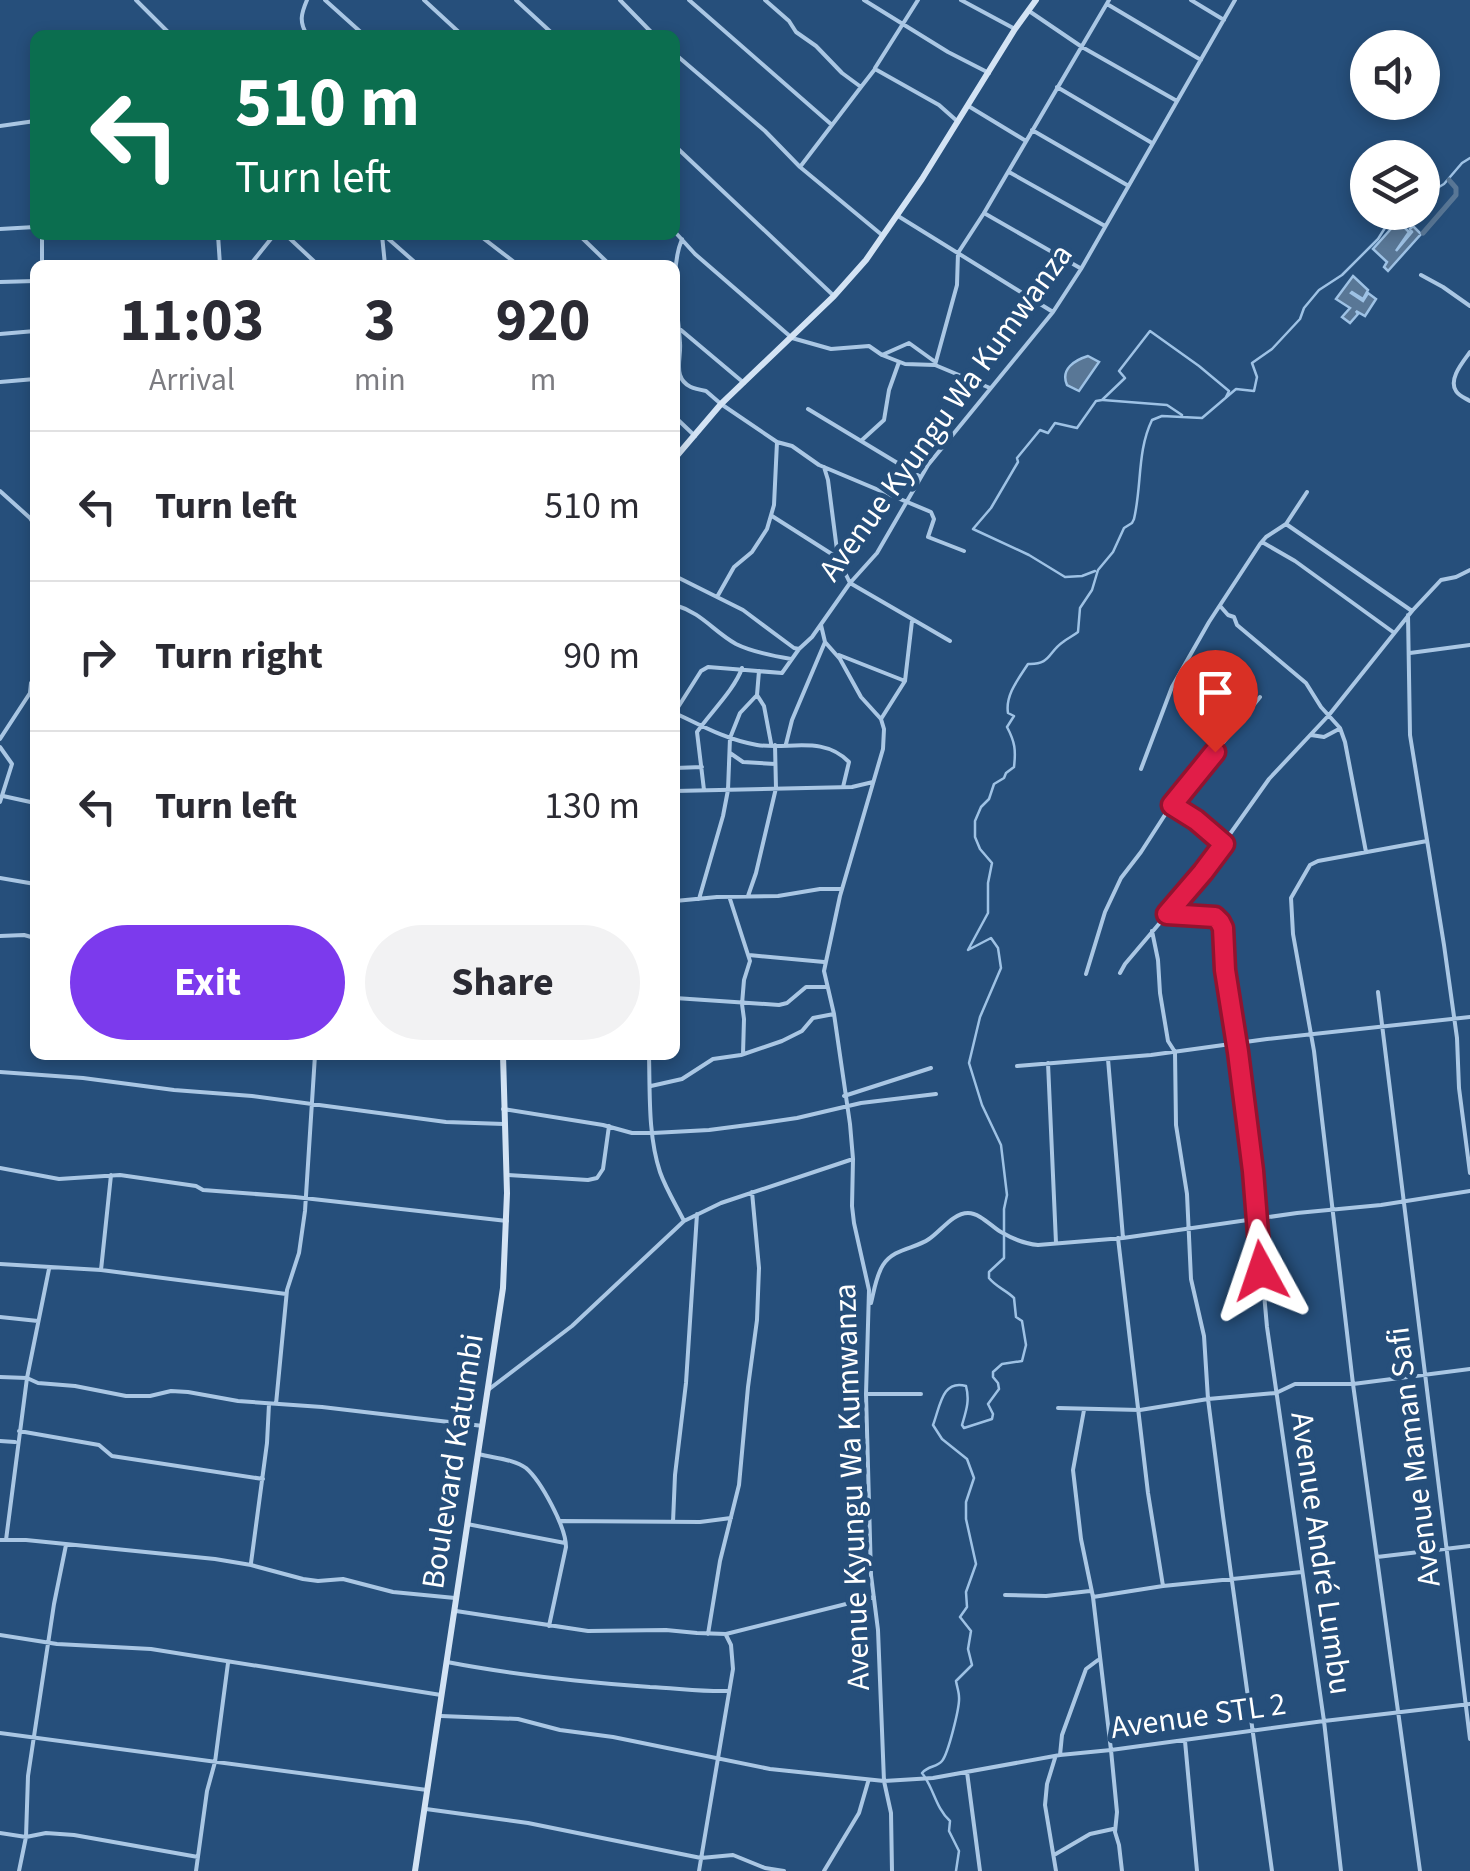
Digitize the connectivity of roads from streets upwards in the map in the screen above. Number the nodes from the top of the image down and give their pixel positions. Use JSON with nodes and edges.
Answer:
{"nodes":[{"id":1,"x":136,"y":0,"type":"edge"},
{"id":2,"x":307,"y":0,"type":"edge"},
{"id":3,"x":325,"y":0,"type":"edge"},
{"id":4,"x":424,"y":0,"type":"edge"},
{"id":5,"x":516,"y":0,"type":"edge"},
{"id":6,"x":620,"y":0,"type":"edge"},
{"id":7,"x":690,"y":0,"type":"edge"},
{"id":8,"x":765,"y":0,"type":"edge"},
{"id":9,"x":864,"y":0,"type":"edge"},
{"id":10,"x":918,"y":0,"type":"edge"},
{"id":11,"x":961,"y":0,"type":"edge"},
{"id":12,"x":1036,"y":0,"type":"edge"},
{"id":13,"x":1190,"y":0,"type":"edge"},
{"id":14,"x":1236,"y":0,"type":"edge"},
{"id":15,"x":1108,"y":2,"type":"edge"},
{"id":16,"x":1029,"y":11,"type":"junction"},
{"id":17,"x":1224,"y":20,"type":"junction"},
{"id":18,"x":904,"y":24,"type":"junction"},
{"id":19,"x":1015,"y":29,"type":"junction"},
{"id":20,"x":166,"y":30,"type":"edge"},
{"id":21,"x":304,"y":30,"type":"edge"},
{"id":22,"x":358,"y":30,"type":"edge"},
{"id":23,"x":457,"y":30,"type":"edge"},
{"id":24,"x":549,"y":30,"type":"edge"},
{"id":25,"x":649,"y":30,"type":"edge"},
{"id":26,"x":1082,"y":47,"type":"junction"},
{"id":27,"x":680,"y":58,"type":"edge"},
{"id":28,"x":1200,"y":60,"type":"junction"},
{"id":29,"x":875,"y":69,"type":"junction"},
{"id":30,"x":989,"y":72,"type":"junction"},
{"id":31,"x":861,"y":86,"type":"junction"},
{"id":32,"x":1057,"y":87,"type":"junction"},
{"id":33,"x":1176,"y":101,"type":"junction"},
{"id":34,"x":967,"y":105,"type":"junction"},
{"id":35,"x":958,"y":121,"type":"junction"},
{"id":36,"x":30,"y":122,"type":"edge"},
{"id":37,"x":832,"y":125,"type":"junction"},
{"id":38,"x":0,"y":126,"type":"edge"},
{"id":39,"x":1032,"y":130,"type":"junction"},
{"id":40,"x":1026,"y":141,"type":"junction"},
{"id":41,"x":1152,"y":143,"type":"junction"},
{"id":42,"x":680,"y":151,"type":"edge"},
{"id":43,"x":800,"y":167,"type":"junction"},
{"id":44,"x":1007,"y":172,"type":"junction"},
{"id":45,"x":1127,"y":185,"type":"junction"},
{"id":46,"x":984,"y":213,"type":"junction"},
{"id":47,"x":898,"y":216,"type":"junction"},
{"id":48,"x":1105,"y":226,"type":"junction"},
{"id":49,"x":30,"y":227,"type":"edge"},
{"id":50,"x":0,"y":228,"type":"edge"},
{"id":51,"x":884,"y":237,"type":"junction"},
{"id":52,"x":682,"y":239,"type":"joint"},
{"id":53,"x":270,"y":240,"type":"edge"},
{"id":54,"x":291,"y":240,"type":"edge"},
{"id":55,"x":389,"y":240,"type":"edge"},
{"id":56,"x":486,"y":240,"type":"edge"},
{"id":57,"x":584,"y":240,"type":"edge"},
{"id":58,"x":958,"y":253,"type":"junction"},
{"id":59,"x":254,"y":260,"type":"edge"},
{"id":60,"x":313,"y":260,"type":"edge"},
{"id":61,"x":412,"y":260,"type":"edge"},
{"id":62,"x":512,"y":260,"type":"edge"},
{"id":63,"x":605,"y":260,"type":"edge"},
{"id":64,"x":676,"y":260,"type":"edge"},
{"id":65,"x":1081,"y":269,"type":"junction"},
{"id":66,"x":1421,"y":276,"type":"dead end"},
{"id":67,"x":30,"y":280,"type":"edge"},
{"id":68,"x":0,"y":282,"type":"edge"},
{"id":69,"x":834,"y":296,"type":"junction"},
{"id":70,"x":1470,"y":306,"type":"edge"},
{"id":71,"x":1053,"y":312,"type":"junction"},
{"id":72,"x":680,"y":330,"type":"edge"},
{"id":73,"x":30,"y":331,"type":"edge"},
{"id":74,"x":0,"y":334,"type":"edge"},
{"id":75,"x":792,"y":338,"type":"junction"},
{"id":76,"x":1470,"y":352,"type":"edge"},
{"id":77,"x":882,"y":355,"type":"junction"},
{"id":78,"x":680,"y":358,"type":"edge"},
{"id":79,"x":899,"y":362,"type":"junction"},
{"id":80,"x":936,"y":364,"type":"junction"},
{"id":81,"x":30,"y":379,"type":"edge"},
{"id":82,"x":0,"y":382,"type":"edge"},
{"id":83,"x":744,"y":383,"type":"junction"},
{"id":84,"x":990,"y":388,"type":"junction"},
{"id":85,"x":1470,"y":401,"type":"edge"},
{"id":86,"x":722,"y":404,"type":"junction"},
{"id":87,"x":808,"y":409,"type":"dead end"},
{"id":88,"x":680,"y":421,"type":"edge"},
{"id":89,"x":695,"y":436,"type":"junction"},
{"id":90,"x":862,"y":440,"type":"junction"},
{"id":91,"x":777,"y":442,"type":"junction"},
{"id":92,"x":680,"y":452,"type":"edge"},
{"id":93,"x":824,"y":467,"type":"junction"},
{"id":94,"x":832,"y":470,"type":"junction"},
{"id":95,"x":920,"y":476,"type":"junction"},
{"id":96,"x":828,"y":480,"type":"junction"},
{"id":97,"x":0,"y":491,"type":"edge"},
{"id":98,"x":1307,"y":492,"type":"dead end"},
{"id":99,"x":905,"y":502,"type":"junction"},
{"id":100,"x":772,"y":516,"type":"junction"},
{"id":101,"x":30,"y":518,"type":"edge"},
{"id":102,"x":1286,"y":524,"type":"junction"},
{"id":103,"x":1262,"y":542,"type":"junction"},
{"id":104,"x":964,"y":551,"type":"dead end"},
{"id":105,"x":838,"y":558,"type":"junction"},
{"id":106,"x":1470,"y":570,"type":"edge"},
{"id":107,"x":680,"y":578,"type":"edge"},
{"id":108,"x":850,"y":583,"type":"junction"},
{"id":109,"x":717,"y":597,"type":"junction"},
{"id":110,"x":680,"y":606,"type":"edge"},
{"id":111,"x":1221,"y":607,"type":"junction"},
{"id":112,"x":1410,"y":613,"type":"junction"},
{"id":113,"x":913,"y":620,"type":"junction"},
{"id":114,"x":821,"y":625,"type":"junction"},
{"id":115,"x":1394,"y":632,"type":"junction"},
{"id":116,"x":950,"y":640,"type":"dead end"},
{"id":117,"x":825,"y":642,"type":"junction"},
{"id":118,"x":1470,"y":645,"type":"edge"},
{"id":119,"x":799,"y":649,"type":"junction"},
{"id":120,"x":1410,"y":652,"type":"junction"},
{"id":121,"x":836,"y":654,"type":"junction"},
{"id":122,"x":791,"y":659,"type":"junction"},
{"id":123,"x":742,"y":668,"type":"junction"},
{"id":124,"x":759,"y":671,"type":"junction"},
{"id":125,"x":905,"y":680,"type":"junction"},
{"id":126,"x":30,"y":692,"type":"edge"},
{"id":127,"x":758,"y":695,"type":"junction"},
{"id":128,"x":1260,"y":697,"type":"dead end"},
{"id":129,"x":680,"y":705,"type":"edge"},
{"id":130,"x":1329,"y":715,"type":"junction"},
{"id":131,"x":680,"y":716,"type":"edge"},
{"id":132,"x":882,"y":719,"type":"junction"},
{"id":133,"x":701,"y":726,"type":"junction"},
{"id":134,"x":1340,"y":728,"type":"junction"},
{"id":135,"x":1311,"y":736,"type":"junction"},
{"id":136,"x":730,"y":738,"type":"junction"},
{"id":137,"x":0,"y":739,"type":"edge"},
{"id":138,"x":786,"y":744,"type":"junction"},
{"id":139,"x":774,"y":745,"type":"junction"},
{"id":140,"x":0,"y":747,"type":"edge"},
{"id":141,"x":730,"y":753,"type":"junction"},
{"id":142,"x":776,"y":764,"type":"junction"},
{"id":143,"x":702,"y":766,"type":"junction"},
{"id":144,"x":680,"y":768,"type":"edge"},
{"id":145,"x":1141,"y":769,"type":"dead end"},
{"id":146,"x":873,"y":782,"type":"junction"},
{"id":147,"x":843,"y":787,"type":"junction"},
{"id":148,"x":776,"y":788,"type":"junction"},
{"id":149,"x":704,"y":790,"type":"junction"},
{"id":150,"x":728,"y":790,"type":"junction"},
{"id":151,"x":680,"y":791,"type":"edge"},
{"id":152,"x":2,"y":799,"type":"edge"},
{"id":153,"x":30,"y":802,"type":"edge"},
{"id":154,"x":1172,"y":805,"type":"junction"},
{"id":155,"x":1427,"y":842,"type":"junction"},
{"id":156,"x":1224,"y":844,"type":"junction"},
{"id":157,"x":1366,"y":852,"type":"junction"},
{"id":158,"x":0,"y":878,"type":"edge"},
{"id":159,"x":30,"y":883,"type":"edge"},
{"id":160,"x":842,"y":889,"type":"junction"},
{"id":161,"x":748,"y":896,"type":"junction"},
{"id":162,"x":730,"y":897,"type":"junction"},
{"id":163,"x":699,"y":899,"type":"junction"},
{"id":164,"x":680,"y":901,"type":"edge"},
{"id":165,"x":1167,"y":914,"type":"junction"},
{"id":166,"x":1152,"y":932,"type":"junction"},
{"id":167,"x":0,"y":936,"type":"edge"},
{"id":168,"x":30,"y":937,"type":"edge"},
{"id":169,"x":749,"y":955,"type":"junction"},
{"id":170,"x":825,"y":962,"type":"junction"},
{"id":171,"x":1120,"y":973,"type":"dead end"},
{"id":172,"x":1086,"y":974,"type":"dead end"},
{"id":173,"x":827,"y":986,"type":"junction"},
{"id":174,"x":1378,"y":992,"type":"dead end"},
{"id":175,"x":680,"y":998,"type":"edge"},
{"id":176,"x":742,"y":1004,"type":"junction"},
{"id":177,"x":834,"y":1014,"type":"junction"},
{"id":178,"x":1470,"y":1017,"type":"edge"},
{"id":179,"x":1452,"y":1018,"type":"junction"},
{"id":180,"x":1382,"y":1027,"type":"junction"},
{"id":181,"x":1310,"y":1034,"type":"junction"},
{"id":182,"x":1237,"y":1044,"type":"junction"},
{"id":183,"x":1175,"y":1052,"type":"junction"},
{"id":184,"x":743,"y":1054,"type":"junction"},
{"id":185,"x":1108,"y":1059,"type":"junction"},
{"id":186,"x":315,"y":1060,"type":"edge"},
{"id":187,"x":504,"y":1060,"type":"edge"},
{"id":188,"x":649,"y":1060,"type":"edge"},
{"id":189,"x":1048,"y":1064,"type":"junction"},
{"id":190,"x":1017,"y":1066,"type":"dead end"},
{"id":191,"x":931,"y":1068,"type":"dead end"},
{"id":192,"x":0,"y":1072,"type":"edge"},
{"id":193,"x":650,"y":1086,"type":"junction"},
{"id":194,"x":936,"y":1094,"type":"dead end"},
{"id":195,"x":844,"y":1096,"type":"junction"},
{"id":196,"x":312,"y":1104,"type":"junction"},
{"id":197,"x":846,"y":1106,"type":"junction"},
{"id":198,"x":504,"y":1109,"type":"junction"},
{"id":199,"x":504,"y":1124,"type":"junction"},
{"id":200,"x":609,"y":1126,"type":"junction"},
{"id":201,"x":652,"y":1132,"type":"junction"},
{"id":202,"x":853,"y":1159,"type":"junction"},
{"id":203,"x":0,"y":1168,"type":"edge"},
{"id":204,"x":1470,"y":1173,"type":"edge"},
{"id":205,"x":506,"y":1175,"type":"junction"},
{"id":206,"x":112,"y":1176,"type":"junction"},
{"id":207,"x":752,"y":1192,"type":"junction"},
{"id":208,"x":1470,"y":1192,"type":"edge"},
{"id":209,"x":304,"y":1198,"type":"junction"},
{"id":210,"x":1403,"y":1202,"type":"junction"},
{"id":211,"x":1332,"y":1210,"type":"junction"},
{"id":212,"x":697,"y":1214,"type":"junction"},
{"id":213,"x":1257,"y":1218,"type":"junction"},
{"id":214,"x":506,"y":1220,"type":"junction"},
{"id":215,"x":684,"y":1222,"type":"junction"},
{"id":216,"x":1189,"y":1228,"type":"junction"},
{"id":217,"x":1121,"y":1238,"type":"junction"},
{"id":218,"x":1056,"y":1243,"type":"junction"},
{"id":219,"x":0,"y":1264,"type":"edge"},
{"id":220,"x":50,"y":1268,"type":"junction"},
{"id":221,"x":102,"y":1270,"type":"junction"},
{"id":222,"x":286,"y":1294,"type":"junction"},
{"id":223,"x":868,"y":1310,"type":"junction"},
{"id":224,"x":0,"y":1317,"type":"edge"},
{"id":225,"x":38,"y":1321,"type":"junction"},
{"id":226,"x":1470,"y":1370,"type":"edge"},
{"id":227,"x":1424,"y":1375,"type":"junction"},
{"id":228,"x":0,"y":1377,"type":"edge"},
{"id":229,"x":27,"y":1378,"type":"junction"},
{"id":230,"x":1353,"y":1384,"type":"junction"},
{"id":231,"x":488,"y":1390,"type":"junction"},
{"id":232,"x":1276,"y":1393,"type":"junction"},
{"id":233,"x":866,"y":1394,"type":"junction"},
{"id":234,"x":922,"y":1394,"type":"dead end"},
{"id":235,"x":1208,"y":1400,"type":"junction"},
{"id":236,"x":272,"y":1404,"type":"junction"},
{"id":237,"x":1058,"y":1408,"type":"dead end"},
{"id":238,"x":1084,"y":1410,"type":"junction"},
{"id":239,"x":1140,"y":1410,"type":"junction"},
{"id":240,"x":483,"y":1426,"type":"junction"},
{"id":241,"x":19,"y":1431,"type":"junction"},
{"id":242,"x":0,"y":1440,"type":"edge"},
{"id":243,"x":17,"y":1442,"type":"junction"},
{"id":244,"x":479,"y":1454,"type":"junction"},
{"id":245,"x":263,"y":1479,"type":"junction"},
{"id":246,"x":731,"y":1518,"type":"junction"},
{"id":247,"x":560,"y":1522,"type":"junction"},
{"id":248,"x":673,"y":1522,"type":"junction"},
{"id":249,"x":467,"y":1524,"type":"junction"},
{"id":250,"x":3,"y":1540,"type":"edge"},
{"id":251,"x":566,"y":1542,"type":"junction"},
{"id":252,"x":66,"y":1544,"type":"junction"},
{"id":253,"x":1470,"y":1546,"type":"edge"},
{"id":254,"x":1448,"y":1548,"type":"junction"},
{"id":255,"x":1376,"y":1558,"type":"junction"},
{"id":256,"x":251,"y":1565,"type":"junction"},
{"id":257,"x":1302,"y":1572,"type":"junction"},
{"id":258,"x":1232,"y":1579,"type":"junction"},
{"id":259,"x":1163,"y":1586,"type":"junction"},
{"id":260,"x":1092,"y":1594,"type":"junction"},
{"id":261,"x":1005,"y":1596,"type":"dead end"},
{"id":262,"x":874,"y":1597,"type":"junction"},
{"id":263,"x":456,"y":1598,"type":"junction"},
{"id":264,"x":455,"y":1611,"type":"junction"},
{"id":265,"x":548,"y":1626,"type":"junction"},
{"id":266,"x":708,"y":1634,"type":"junction"},
{"id":267,"x":726,"y":1634,"type":"junction"},
{"id":268,"x":0,"y":1635,"type":"edge"},
{"id":269,"x":48,"y":1642,"type":"junction"},
{"id":270,"x":1100,"y":1659,"type":"junction"},
{"id":271,"x":447,"y":1662,"type":"junction"},
{"id":272,"x":228,"y":1663,"type":"junction"},
{"id":273,"x":729,"y":1691,"type":"junction"},
{"id":274,"x":441,"y":1695,"type":"junction"},
{"id":275,"x":1468,"y":1705,"type":"edge"},
{"id":276,"x":1399,"y":1712,"type":"junction"},
{"id":277,"x":438,"y":1716,"type":"junction"},
{"id":278,"x":1324,"y":1721,"type":"junction"},
{"id":279,"x":1253,"y":1731,"type":"junction"},
{"id":280,"x":0,"y":1733,"type":"edge"},
{"id":281,"x":34,"y":1737,"type":"junction"},
{"id":282,"x":1470,"y":1739,"type":"edge"},
{"id":283,"x":1185,"y":1740,"type":"junction"},
{"id":284,"x":1111,"y":1750,"type":"junction"},
{"id":285,"x":1058,"y":1755,"type":"junction"},
{"id":286,"x":717,"y":1758,"type":"junction"},
{"id":287,"x":215,"y":1762,"type":"junction"},
{"id":288,"x":967,"y":1772,"type":"junction"},
{"id":289,"x":869,"y":1780,"type":"junction"},
{"id":290,"x":884,"y":1780,"type":"junction"},
{"id":291,"x":427,"y":1790,"type":"junction"},
{"id":292,"x":425,"y":1809,"type":"junction"},
{"id":293,"x":1115,"y":1829,"type":"junction"},
{"id":294,"x":0,"y":1833,"type":"edge"},
{"id":295,"x":26,"y":1837,"type":"junction"},
{"id":296,"x":1060,"y":1851,"type":"junction"},
{"id":297,"x":1054,"y":1855,"type":"junction"},
{"id":298,"x":198,"y":1858,"type":"junction"},
{"id":299,"x":701,"y":1858,"type":"junction"},
{"id":300,"x":1055,"y":1868,"type":"edge"},
{"id":301,"x":19,"y":1871,"type":"edge"},
{"id":302,"x":196,"y":1871,"type":"edge"},
{"id":303,"x":415,"y":1871,"type":"edge"},
{"id":304,"x":699,"y":1871,"type":"edge"},
{"id":305,"x":784,"y":1871,"type":"edge"},
{"id":306,"x":824,"y":1871,"type":"edge"},
{"id":307,"x":892,"y":1871,"type":"edge"},
{"id":308,"x":980,"y":1871,"type":"edge"},
{"id":309,"x":1122,"y":1871,"type":"edge"},
{"id":310,"x":1197,"y":1871,"type":"edge"},
{"id":311,"x":1272,"y":1871,"type":"edge"},
{"id":312,"x":1342,"y":1871,"type":"edge"},
{"id":313,"x":1420,"y":1871,"type":"edge"}],
"edges":[{"from":1,"to":20,"type":"street"},
{"from":2,"to":21,"type":"street"},
{"from":3,"to":22,"type":"street"},
{"from":4,"to":23,"type":"street"},
{"from":5,"to":24,"type":"street"},
{"from":6,"to":25,"type":"street"},
{"from":7,"to":37,"type":"street"},
{"from":8,"to":31,"type":"street"},
{"from":9,"to":18,"type":"street"},
{"from":10,"to":18,"type":"street"},
{"from":11,"to":19,"type":"street"},
{"from":12,"to":16,"type":"street"},
{"from":13,"to":17,"type":"street"},
{"from":14,"to":17,"type":"street","name":"Avenue Kyungu Wa Kumwanza"},
{"from":15,"to":26,"type":"street"},
{"from":15,"to":28,"type":"street"},
{"from":16,"to":19,"type":"street"},
{"from":16,"to":26,"type":"street"},
{"from":17,"to":28,"type":"street","name":"Avenue Kyungu Wa Kumwanza"},
{"from":18,"to":29,"type":"street"},
{"from":18,"to":30,"type":"street"},
{"from":19,"to":30,"type":"street"},
{"from":26,"to":32,"type":"street"},
{"from":26,"to":33,"type":"street"},
{"from":27,"to":43,"type":"street"},
{"from":28,"to":33,"type":"street","name":"Avenue Kyungu Wa Kumwanza"},
{"from":29,"to":31,"type":"street"},
{"from":29,"to":35,"type":"street"},
{"from":30,"to":34,"type":"street"},
{"from":31,"to":37,"type":"street"},
{"from":32,"to":39,"type":"street"},
{"from":32,"to":41,"type":"street"},
{"from":33,"to":41,"type":"street","name":"Avenue Kyungu Wa Kumwanza"},
{"from":34,"to":35,"type":"street"},
{"from":34,"to":40,"type":"street"},
{"from":35,"to":47,"type":"street"},
{"from":36,"to":38,"type":"street"},
{"from":37,"to":43,"type":"street"},
{"from":39,"to":40,"type":"street"},
{"from":39,"to":45,"type":"street"},
{"from":40,"to":44,"type":"street"},
{"from":41,"to":45,"type":"street","name":"Avenue Kyungu Wa Kumwanza"},
{"from":42,"to":69,"type":"street"},
{"from":43,"to":51,"type":"street"},
{"from":44,"to":46,"type":"street"},
{"from":44,"to":48,"type":"street"},
{"from":45,"to":48,"type":"street","name":"Avenue Kyungu Wa Kumwanza"},
{"from":46,"to":58,"type":"street"},
{"from":46,"to":65,"type":"street"},
{"from":47,"to":51,"type":"street"},
{"from":47,"to":58,"type":"street"},
{"from":48,"to":65,"type":"street","name":"Avenue Kyungu Wa Kumwanza"},
{"from":49,"to":50,"type":"street"},
{"from":51,"to":69,"type":"street"},
{"from":52,"to":64,"type":"street"},
{"from":52,"to":75,"type":"street"},
{"from":53,"to":59,"type":"street"},
{"from":54,"to":60,"type":"street"},
{"from":55,"to":61,"type":"street"},
{"from":56,"to":62,"type":"street"},
{"from":57,"to":63,"type":"street"},
{"from":58,"to":71,"type":"street"},
{"from":58,"to":80,"type":"street"},
{"from":65,"to":71,"type":"street","name":"Avenue Kyungu Wa Kumwanza"},
{"from":66,"to":70,"type":"street"},
{"from":67,"to":68,"type":"street"},
{"from":69,"to":75,"type":"street"},
{"from":71,"to":84,"type":"street","name":"Avenue Kyungu Wa Kumwanza"},
{"from":72,"to":83,"type":"street"},
{"from":73,"to":74,"type":"street"},
{"from":75,"to":77,"type":"street"},
{"from":75,"to":83,"type":"street"},
{"from":76,"to":85,"type":"street"},
{"from":77,"to":79,"type":"street"},
{"from":77,"to":80,"type":"street"},
{"from":78,"to":86,"type":"street"},
{"from":79,"to":80,"type":"street"},
{"from":79,"to":90,"type":"street"},
{"from":80,"to":84,"type":"street"},
{"from":81,"to":82,"type":"street"},
{"from":83,"to":86,"type":"street"},
{"from":84,"to":95,"type":"street","name":"Avenue Kyungu Wa Kumwanza"},
{"from":86,"to":89,"type":"street"},
{"from":86,"to":91,"type":"street"},
{"from":87,"to":90,"type":"street"},
{"from":88,"to":89,"type":"street"},
{"from":89,"to":92,"type":"street"},
{"from":90,"to":95,"type":"street"},
{"from":91,"to":93,"type":"street"},
{"from":91,"to":100,"type":"street"},
{"from":93,"to":94,"type":"street"},
{"from":93,"to":96,"type":"street"},
{"from":94,"to":96,"type":"street"},
{"from":94,"to":99,"type":"street"},
{"from":95,"to":99,"type":"street","name":"Avenue Kyungu Wa Kumwanza"},
{"from":96,"to":105,"type":"street"},
{"from":97,"to":101,"type":"street"},
{"from":98,"to":102,"type":"street"},
{"from":99,"to":104,"type":"street"},
{"from":99,"to":108,"type":"street","name":"Avenue Kyungu Wa Kumwanza"},
{"from":100,"to":105,"type":"street"},
{"from":100,"to":109,"type":"street"},
{"from":102,"to":103,"type":"street"},
{"from":102,"to":112,"type":"street"},
{"from":103,"to":111,"type":"street"},
{"from":103,"to":115,"type":"street"},
{"from":105,"to":108,"type":"street"},
{"from":106,"to":112,"type":"street"},
{"from":107,"to":109,"type":"street"},
{"from":108,"to":113,"type":"street"},
{"from":108,"to":114,"type":"street","name":"Avenue Kyungu Wa Kumwanza"},
{"from":109,"to":119,"type":"street"},
{"from":110,"to":122,"type":"street"},
{"from":111,"to":130,"type":"street"},
{"from":111,"to":145,"type":"street"},
{"from":112,"to":115,"type":"street"},
{"from":112,"to":120,"type":"street"},
{"from":113,"to":116,"type":"street"},
{"from":113,"to":125,"type":"street"},
{"from":114,"to":117,"type":"street","name":"Avenue Kyungu Wa Kumwanza"},
{"from":114,"to":119,"type":"street"},
{"from":115,"to":130,"type":"street"},
{"from":117,"to":121,"type":"street","name":"Avenue Kyungu Wa Kumwanza"},
{"from":117,"to":138,"type":"street"},
{"from":118,"to":120,"type":"street"},
{"from":119,"to":122,"type":"street"},
{"from":120,"to":155,"type":"street"},
{"from":121,"to":125,"type":"street"},
{"from":121,"to":132,"type":"street","name":"Avenue Kyungu Wa Kumwanza"},
{"from":122,"to":124,"type":"street"},
{"from":123,"to":124,"type":"street"},
{"from":123,"to":129,"type":"street"},
{"from":123,"to":133,"type":"street"},
{"from":124,"to":127,"type":"street"},
{"from":125,"to":132,"type":"street"},
{"from":126,"to":137,"type":"street"},
{"from":127,"to":136,"type":"street"},
{"from":127,"to":139,"type":"street"},
{"from":128,"to":154,"type":"street"},
{"from":130,"to":134,"type":"street"},
{"from":130,"to":135,"type":"street"},
{"from":131,"to":133,"type":"street"},
{"from":132,"to":146,"type":"street","name":"Avenue Kyungu Wa Kumwanza"},
{"from":133,"to":136,"type":"street"},
{"from":133,"to":143,"type":"street"},
{"from":134,"to":135,"type":"street"},
{"from":134,"to":157,"type":"street"},
{"from":135,"to":156,"type":"street"},
{"from":136,"to":139,"type":"street"},
{"from":136,"to":141,"type":"street"},
{"from":138,"to":139,"type":"street"},
{"from":138,"to":147,"type":"street"},
{"from":139,"to":142,"type":"street"},
{"from":140,"to":152,"type":"street"},
{"from":141,"to":142,"type":"street"},
{"from":141,"to":150,"type":"street"},
{"from":142,"to":148,"type":"street"},
{"from":143,"to":144,"type":"street"},
{"from":143,"to":149,"type":"street"},
{"from":146,"to":147,"type":"street"},
{"from":146,"to":160,"type":"street","name":"Avenue Kyungu Wa Kumwanza"},
{"from":147,"to":148,"type":"street"},
{"from":148,"to":150,"type":"street"},
{"from":148,"to":161,"type":"street"},
{"from":149,"to":150,"type":"street"},
{"from":149,"to":151,"type":"street"},
{"from":150,"to":163,"type":"street"},
{"from":152,"to":153,"type":"street"},
{"from":154,"to":156,"type":"street"},
{"from":154,"to":172,"type":"street"},
{"from":155,"to":157,"type":"street"},
{"from":155,"to":179,"type":"street"},
{"from":156,"to":165,"type":"street"},
{"from":157,"to":181,"type":"street"},
{"from":158,"to":159,"type":"street"},
{"from":160,"to":161,"type":"street"},
{"from":160,"to":170,"type":"street","name":"Avenue Kyungu Wa Kumwanza"},
{"from":161,"to":162,"type":"street"},
{"from":162,"to":163,"type":"street"},
{"from":162,"to":169,"type":"street"},
{"from":163,"to":164,"type":"street"},
{"from":165,"to":166,"type":"street"},
{"from":165,"to":182,"type":"street","name":"Avenue André Lumbu"},
{"from":166,"to":171,"type":"street"},
{"from":166,"to":183,"type":"street"},
{"from":167,"to":168,"type":"street"},
{"from":169,"to":170,"type":"street"},
{"from":169,"to":176,"type":"street"},
{"from":170,"to":173,"type":"street","name":"Avenue Kyungu Wa Kumwanza"},
{"from":173,"to":176,"type":"street"},
{"from":173,"to":177,"type":"street","name":"Avenue Kyungu Wa Kumwanza"},
{"from":174,"to":180,"type":"street","name":"Avenue Maman Safi"},
{"from":175,"to":176,"type":"street"},
{"from":176,"to":184,"type":"street"},
{"from":177,"to":184,"type":"street"},
{"from":177,"to":195,"type":"street","name":"Avenue Kyungu Wa Kumwanza"},
{"from":178,"to":179,"type":"street"},
{"from":179,"to":180,"type":"street"},
{"from":179,"to":204,"type":"street"},
{"from":180,"to":181,"type":"street"},
{"from":180,"to":210,"type":"street","name":"Avenue Maman Safi"},
{"from":181,"to":182,"type":"street"},
{"from":181,"to":211,"type":"street"},
{"from":182,"to":183,"type":"street"},
{"from":182,"to":213,"type":"street","name":"Avenue André Lumbu"},
{"from":183,"to":185,"type":"street"},
{"from":183,"to":216,"type":"street"},
{"from":184,"to":193,"type":"street"},
{"from":185,"to":189,"type":"street"},
{"from":185,"to":217,"type":"street"},
{"from":186,"to":196,"type":"street"},
{"from":187,"to":198,"type":"street","name":"Boulevard Katumbi"},
{"from":188,"to":193,"type":"street"},
{"from":189,"to":190,"type":"street"},
{"from":189,"to":218,"type":"street"},
{"from":191,"to":195,"type":"street"},
{"from":192,"to":196,"type":"street"},
{"from":193,"to":201,"type":"street"},
{"from":194,"to":197,"type":"street"},
{"from":195,"to":197,"type":"street","name":"Avenue Kyungu Wa Kumwanza"},
{"from":196,"to":199,"type":"street"},
{"from":196,"to":209,"type":"street"},
{"from":197,"to":201,"type":"street"},
{"from":197,"to":202,"type":"street","name":"Avenue Kyungu Wa Kumwanza"},
{"from":198,"to":199,"type":"street","name":"Boulevard Katumbi"},
{"from":198,"to":200,"type":"street"},
{"from":199,"to":205,"type":"street","name":"Boulevard Katumbi"},
{"from":200,"to":201,"type":"street"},
{"from":200,"to":205,"type":"street"},
{"from":201,"to":215,"type":"street"},
{"from":202,"to":207,"type":"street"},
{"from":202,"to":223,"type":"street","name":"Avenue Kyungu Wa Kumwanza"},
{"from":203,"to":206,"type":"street"},
{"from":205,"to":214,"type":"street","name":"Boulevard Katumbi"},
{"from":206,"to":209,"type":"street"},
{"from":206,"to":221,"type":"street"},
{"from":207,"to":212,"type":"street"},
{"from":207,"to":246,"type":"street"},
{"from":208,"to":210,"type":"street"},
{"from":209,"to":214,"type":"street"},
{"from":209,"to":222,"type":"street"},
{"from":210,"to":211,"type":"street"},
{"from":210,"to":227,"type":"street","name":"Avenue Maman Safi"},
{"from":211,"to":213,"type":"street"},
{"from":211,"to":230,"type":"street"},
{"from":212,"to":215,"type":"street"},
{"from":212,"to":248,"type":"street"},
{"from":213,"to":216,"type":"street"},
{"from":213,"to":232,"type":"street","name":"Avenue André Lumbu"},
{"from":214,"to":231,"type":"street","name":"Boulevard Katumbi"},
{"from":215,"to":231,"type":"street"},
{"from":216,"to":217,"type":"street"},
{"from":216,"to":235,"type":"street"},
{"from":217,"to":218,"type":"street"},
{"from":217,"to":239,"type":"street"},
{"from":218,"to":223,"type":"street"},
{"from":219,"to":220,"type":"street"},
{"from":220,"to":221,"type":"street"},
{"from":220,"to":225,"type":"street"},
{"from":221,"to":222,"type":"street"},
{"from":222,"to":236,"type":"street"},
{"from":223,"to":233,"type":"street","name":"Avenue Kyungu Wa Kumwanza"},
{"from":224,"to":225,"type":"street"},
{"from":225,"to":229,"type":"street"},
{"from":226,"to":227,"type":"street"},
{"from":227,"to":230,"type":"street"},
{"from":227,"to":254,"type":"street","name":"Avenue Maman Safi"},
{"from":228,"to":229,"type":"street"},
{"from":229,"to":236,"type":"street"},
{"from":229,"to":241,"type":"street"},
{"from":230,"to":232,"type":"street"},
{"from":230,"to":255,"type":"street"},
{"from":231,"to":240,"type":"street","name":"Boulevard Katumbi"},
{"from":232,"to":235,"type":"street"},
{"from":232,"to":257,"type":"street","name":"Avenue André Lumbu"},
{"from":233,"to":234,"type":"street"},
{"from":233,"to":262,"type":"street","name":"Avenue Kyungu Wa Kumwanza"},
{"from":235,"to":239,"type":"street"},
{"from":235,"to":258,"type":"street"},
{"from":236,"to":240,"type":"street"},
{"from":236,"to":245,"type":"street"},
{"from":237,"to":238,"type":"street"},
{"from":238,"to":239,"type":"street"},
{"from":238,"to":260,"type":"street"},
{"from":239,"to":259,"type":"street"},
{"from":240,"to":244,"type":"street","name":"Boulevard Katumbi"},
{"from":241,"to":243,"type":"street"},
{"from":241,"to":245,"type":"street"},
{"from":242,"to":243,"type":"street"},
{"from":243,"to":250,"type":"street"},
{"from":244,"to":247,"type":"street"},
{"from":244,"to":249,"type":"street","name":"Boulevard Katumbi"},
{"from":245,"to":256,"type":"street"},
{"from":246,"to":248,"type":"street"},
{"from":246,"to":266,"type":"street"},
{"from":247,"to":248,"type":"street"},
{"from":247,"to":251,"type":"street"},
{"from":249,"to":251,"type":"street"},
{"from":249,"to":263,"type":"street","name":"Boulevard Katumbi"},
{"from":250,"to":252,"type":"street"},
{"from":251,"to":265,"type":"street"},
{"from":252,"to":256,"type":"street"},
{"from":252,"to":269,"type":"street"},
{"from":253,"to":254,"type":"street"},
{"from":254,"to":255,"type":"street"},
{"from":254,"to":275,"type":"street","name":"Avenue Maman Safi"},
{"from":255,"to":276,"type":"street"},
{"from":256,"to":263,"type":"street"},
{"from":257,"to":258,"type":"street"},
{"from":257,"to":278,"type":"street","name":"Avenue André Lumbu"},
{"from":258,"to":259,"type":"street"},
{"from":258,"to":279,"type":"street"},
{"from":259,"to":260,"type":"street"},
{"from":260,"to":261,"type":"street"},
{"from":260,"to":270,"type":"street"},
{"from":262,"to":267,"type":"street"},
{"from":262,"to":290,"type":"street","name":"Avenue Kyungu Wa Kumwanza"},
{"from":263,"to":264,"type":"street","name":"Boulevard Katumbi"},
{"from":264,"to":265,"type":"street"},
{"from":264,"to":271,"type":"street","name":"Boulevard Katumbi"},
{"from":265,"to":266,"type":"street"},
{"from":266,"to":267,"type":"street"},
{"from":267,"to":273,"type":"street"},
{"from":268,"to":269,"type":"street"},
{"from":269,"to":272,"type":"street"},
{"from":269,"to":281,"type":"street"},
{"from":270,"to":284,"type":"street"},
{"from":270,"to":285,"type":"street"},
{"from":271,"to":273,"type":"street"},
{"from":271,"to":274,"type":"street","name":"Boulevard Katumbi"},
{"from":272,"to":274,"type":"street"},
{"from":272,"to":287,"type":"street"},
{"from":273,"to":286,"type":"street"},
{"from":274,"to":277,"type":"street","name":"Boulevard Katumbi"},
{"from":275,"to":276,"type":"street","name":"Avenue STL 2"},
{"from":275,"to":282,"type":"street","name":"Avenue Maman Safi"},
{"from":276,"to":278,"type":"street","name":"Avenue STL 2"},
{"from":276,"to":313,"type":"street"},
{"from":277,"to":286,"type":"street"},
{"from":277,"to":291,"type":"street","name":"Boulevard Katumbi"},
{"from":278,"to":279,"type":"street","name":"Avenue STL 2"},
{"from":278,"to":312,"type":"street","name":"Avenue André Lumbu"},
{"from":279,"to":283,"type":"street","name":"Avenue STL 2"},
{"from":279,"to":311,"type":"street"},
{"from":280,"to":281,"type":"street"},
{"from":281,"to":287,"type":"street"},
{"from":281,"to":295,"type":"street"},
{"from":283,"to":284,"type":"street","name":"Avenue STL 2"},
{"from":283,"to":310,"type":"street"},
{"from":284,"to":285,"type":"street","name":"Avenue STL 2"},
{"from":284,"to":293,"type":"street"},
{"from":285,"to":288,"type":"street","name":"Avenue STL 2"},
{"from":285,"to":297,"type":"street"},
{"from":286,"to":289,"type":"street"},
{"from":286,"to":299,"type":"street"},
{"from":287,"to":291,"type":"street"},
{"from":287,"to":298,"type":"street"},
{"from":288,"to":290,"type":"street","name":"Avenue STL 2"},
{"from":288,"to":308,"type":"street"},
{"from":289,"to":290,"type":"street"},
{"from":289,"to":306,"type":"street"},
{"from":290,"to":307,"type":"street","name":"Avenue Kyungu Wa Kumwanza"},
{"from":291,"to":292,"type":"street","name":"Boulevard Katumbi"},
{"from":292,"to":299,"type":"street"},
{"from":292,"to":303,"type":"street","name":"Boulevard Katumbi"},
{"from":293,"to":296,"type":"street"},
{"from":293,"to":309,"type":"street"},
{"from":294,"to":295,"type":"street"},
{"from":295,"to":298,"type":"street"},
{"from":295,"to":301,"type":"street"},
{"from":296,"to":297,"type":"street"},
{"from":296,"to":300,"type":"street"},
{"from":297,"to":300,"type":"street"},
{"from":298,"to":302,"type":"street"},
{"from":299,"to":304,"type":"street"},
{"from":299,"to":305,"type":"street"}]}
